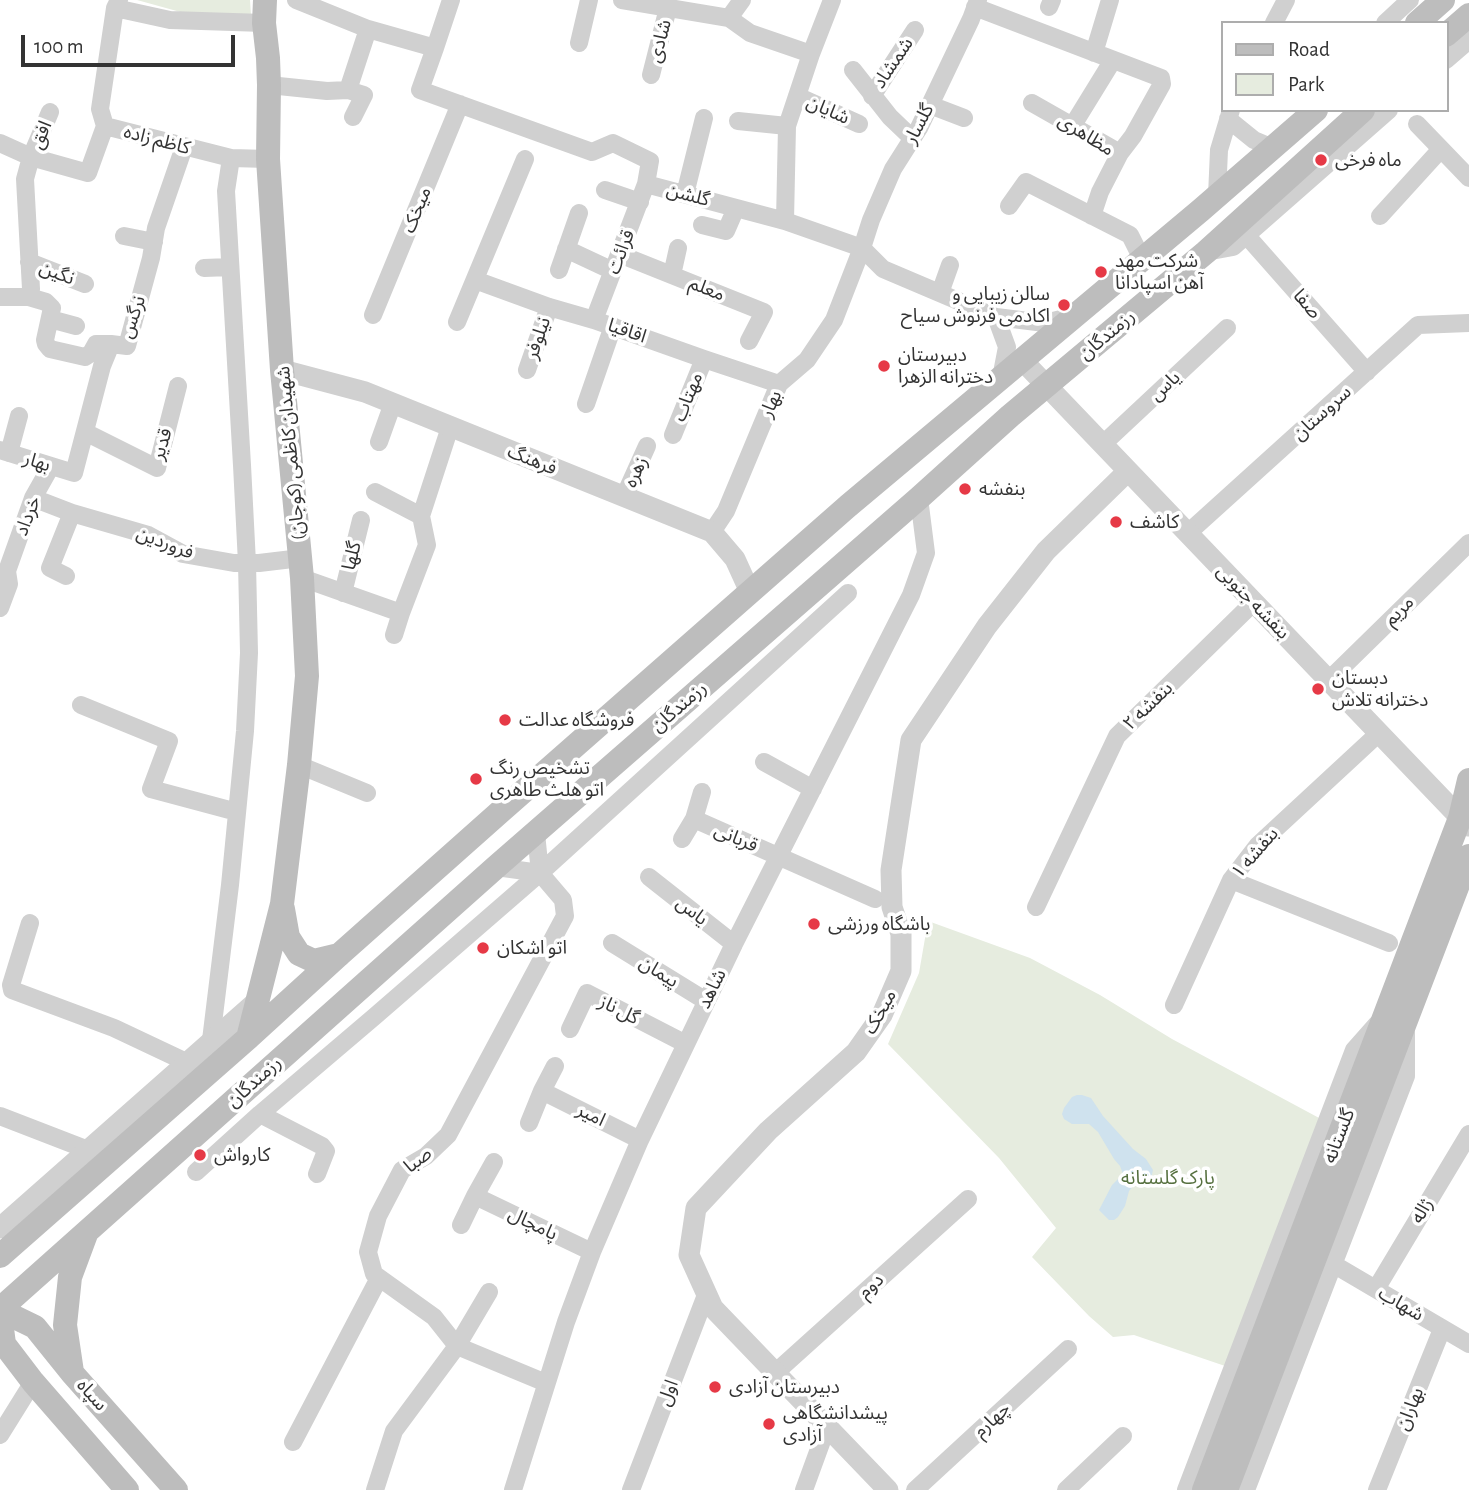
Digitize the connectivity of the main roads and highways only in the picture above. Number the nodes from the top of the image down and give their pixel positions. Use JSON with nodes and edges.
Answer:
{"nodes":[{"id":1,"x":1443,"y":0,"type":"edge"},
{"id":2,"x":264,"y":12,"type":"edge"},
{"id":3,"x":1419,"y":21,"type":"edge"},
{"id":4,"x":1468,"y":22,"type":"edge"},
{"id":5,"x":1448,"y":34,"type":"edge"},
{"id":6,"x":1313,"y":112,"type":"edge"},
{"id":7,"x":1361,"y":112,"type":"edge"},
{"id":8,"x":599,"y":725,"type":"junction"},
{"id":9,"x":621,"y":758,"type":"junction"},
{"id":10,"x":545,"y":773,"type":"junction"},
{"id":11,"x":1469,"y":780,"type":"edge"},
{"id":12,"x":567,"y":805,"type":"junction"},
{"id":13,"x":1465,"y":822,"type":"edge"},
{"id":14,"x":1469,"y":856,"type":"edge"},
{"id":15,"x":1464,"y":880,"type":"edge"},
{"id":16,"x":282,"y":904,"type":"junction"},
{"id":17,"x":339,"y":955,"type":"junction"},
{"id":18,"x":1396,"y":1018,"type":"junction"},
{"id":19,"x":248,"y":1038,"type":"junction"},
{"id":20,"x":87,"y":1231,"type":"junction"},
{"id":21,"x":0,"y":1256,"type":"edge"},
{"id":22,"x":0,"y":1311,"type":"edge"},
{"id":23,"x":0,"y":1372,"type":"edge"},
{"id":24,"x":72,"y":1373,"type":"junction"},
{"id":25,"x":33,"y":1382,"type":"junction"},
{"id":26,"x":134,"y":1442,"type":"junction"},
{"id":27,"x":105,"y":1465,"type":"junction"},
{"id":28,"x":127,"y":1490,"type":"edge"},
{"id":29,"x":176,"y":1490,"type":"edge"},
{"id":30,"x":1203,"y":1490,"type":"edge"},
{"id":31,"x":1226,"y":1490,"type":"edge"}],
"edges":[{"from":1,"to":3,"type":"main road"},
{"from":2,"to":16,"type":"main road","name":"شهیدان کاظمی (کوجان)"},
{"from":4,"to":5,"type":"main road"},
{"from":6,"to":8,"type":"main road","name":"رزمندگان"},
{"from":7,"to":9,"type":"main road","name":"رزمندگان"},
{"from":8,"to":9,"type":"main road"},
{"from":8,"to":10,"type":"main road","name":"رزمندگان"},
{"from":9,"to":12,"type":"main road","name":"رزمندگان"},
{"from":10,"to":12,"type":"main road"},
{"from":10,"to":17,"type":"main road","name":"رزمندگان"},
{"from":11,"to":13,"type":"main road","name":"گلستانه"},
{"from":12,"to":20,"type":"main road","name":"رزمندگان"},
{"from":13,"to":18,"type":"main road","name":"گلستانه"},
{"from":14,"to":15,"type":"main road","name":"گلستانه"},
{"from":15,"to":18,"type":"main road","name":"گلستانه"},
{"from":16,"to":17,"type":"main road"},
{"from":16,"to":19,"type":"main road"},
{"from":17,"to":19,"type":"main road","name":"رزمندگان"},
{"from":18,"to":30,"type":"main road","name":"گلستانه"},
{"from":18,"to":31,"type":"main road","name":"گلستانه"},
{"from":19,"to":21,"type":"main road","name":"رزمندگان"},
{"from":20,"to":22,"type":"main road","name":"رزمندگان"},
{"from":20,"to":24,"type":"main road"},
{"from":22,"to":24,"type":"main road","name":"سپاه"},
{"from":22,"to":25,"type":"main road","name":"سپاه"},
{"from":23,"to":25,"type":"main road"},
{"from":24,"to":26,"type":"main road","name":"سپاه"},
{"from":25,"to":27,"type":"main road","name":"سپاه"},
{"from":26,"to":27,"type":"main road"},
{"from":26,"to":29,"type":"main road","name":"سپاه"},
{"from":27,"to":28,"type":"main road","name":"سپاه"}]}
